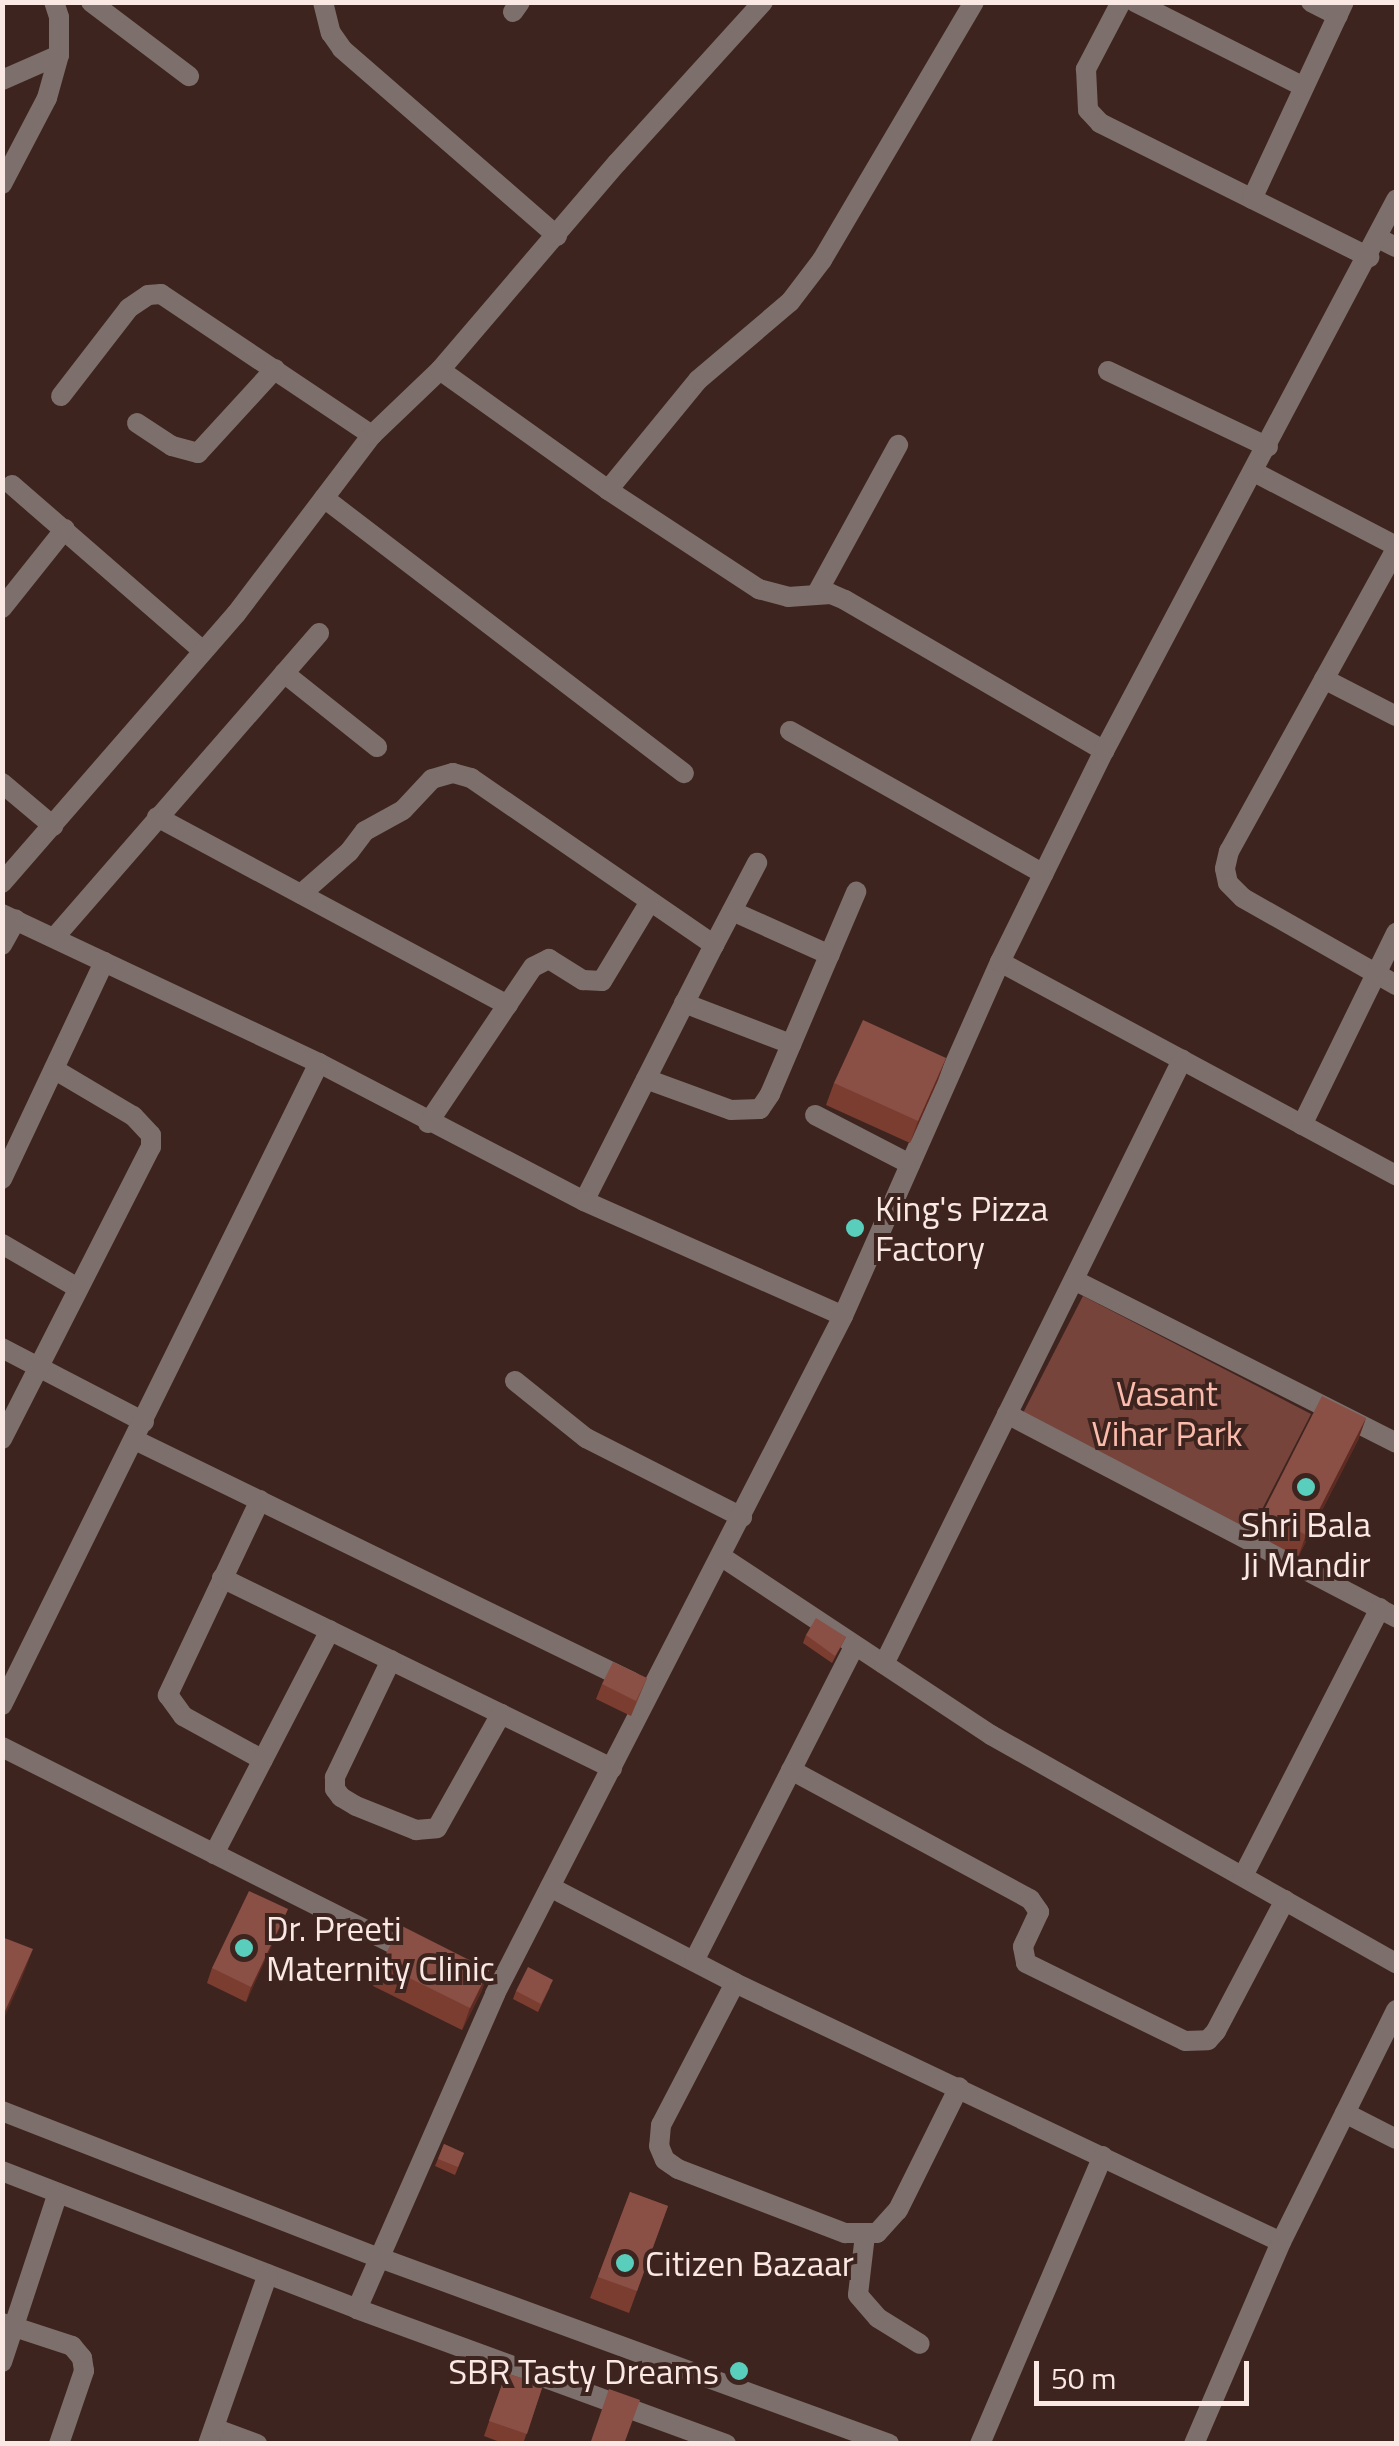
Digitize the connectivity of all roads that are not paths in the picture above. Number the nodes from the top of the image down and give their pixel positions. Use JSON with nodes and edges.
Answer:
{"nodes":[{"id":1,"x":54,"y":2,"type":"edge"},
{"id":2,"x":90,"y":2,"type":"edge"},
{"id":3,"x":323,"y":2,"type":"edge"},
{"id":4,"x":764,"y":2,"type":"edge"},
{"id":5,"x":974,"y":2,"type":"edge"},
{"id":6,"x":1120,"y":2,"type":"edge"},
{"id":7,"x":1135,"y":2,"type":"edge"},
{"id":8,"x":1311,"y":2,"type":"edge"},
{"id":9,"x":1341,"y":9,"type":"edge"},
{"id":10,"x":59,"y":55,"type":"junction"},
{"id":11,"x":189,"y":76,"type":"dead end"},
{"id":12,"x":2,"y":80,"type":"edge"},
{"id":13,"x":1304,"y":87,"type":"junction"},
{"id":14,"x":2,"y":184,"type":"edge"},
{"id":15,"x":1252,"y":199,"type":"junction"},
{"id":16,"x":1396,"y":200,"type":"edge"},
{"id":17,"x":557,"y":236,"type":"junction"},
{"id":18,"x":1381,"y":247,"type":"edge"},
{"id":19,"x":275,"y":368,"type":"junction"},
{"id":20,"x":440,"y":370,"type":"junction"},
{"id":21,"x":1108,"y":370,"type":"dead end"},
{"id":22,"x":60,"y":396,"type":"dead end"},
{"id":23,"x":136,"y":423,"type":"dead end"},
{"id":24,"x":372,"y":435,"type":"junction"},
{"id":25,"x":898,"y":445,"type":"dead end"},
{"id":26,"x":1268,"y":447,"type":"junction"},
{"id":27,"x":1254,"y":472,"type":"junction"},
{"id":28,"x":12,"y":485,"type":"dead end"},
{"id":29,"x":608,"y":490,"type":"junction"},
{"id":30,"x":324,"y":498,"type":"junction"},
{"id":31,"x":65,"y":529,"type":"junction"},
{"id":32,"x":1396,"y":547,"type":"edge"},
{"id":33,"x":817,"y":592,"type":"junction"},
{"id":34,"x":2,"y":608,"type":"edge"},
{"id":35,"x":319,"y":633,"type":"dead end"},
{"id":36,"x":203,"y":651,"type":"junction"},
{"id":37,"x":284,"y":673,"type":"junction"},
{"id":38,"x":1324,"y":678,"type":"junction"},
{"id":39,"x":1396,"y":716,"type":"edge"},
{"id":40,"x":790,"y":730,"type":"dead end"},
{"id":41,"x":377,"y":747,"type":"dead end"},
{"id":42,"x":1104,"y":751,"type":"junction"},
{"id":43,"x":684,"y":773,"type":"dead end"},
{"id":44,"x":2,"y":783,"type":"edge"},
{"id":45,"x":156,"y":817,"type":"junction"},
{"id":46,"x":53,"y":826,"type":"junction"},
{"id":47,"x":757,"y":863,"type":"dead end"},
{"id":48,"x":1044,"y":874,"type":"junction"},
{"id":49,"x":2,"y":883,"type":"edge"},
{"id":50,"x":856,"y":892,"type":"dead end"},
{"id":51,"x":300,"y":894,"type":"junction"},
{"id":52,"x":649,"y":903,"type":"junction"},
{"id":53,"x":732,"y":912,"type":"junction"},
{"id":54,"x":9,"y":917,"type":"edge"},
{"id":55,"x":1396,"y":933,"type":"edge"},
{"id":56,"x":54,"y":938,"type":"junction"},
{"id":57,"x":2,"y":944,"type":"edge"},
{"id":58,"x":714,"y":945,"type":"junction"},
{"id":59,"x":830,"y":954,"type":"junction"},
{"id":60,"x":104,"y":962,"type":"junction"},
{"id":61,"x":1000,"y":962,"type":"junction"},
{"id":62,"x":1376,"y":974,"type":"junction"},
{"id":63,"x":1396,"y":985,"type":"edge"},
{"id":64,"x":684,"y":1004,"type":"junction"},
{"id":65,"x":508,"y":1005,"type":"junction"},
{"id":66,"x":792,"y":1044,"type":"junction"},
{"id":67,"x":1182,"y":1060,"type":"junction"},
{"id":68,"x":319,"y":1063,"type":"junction"},
{"id":69,"x":54,"y":1069,"type":"junction"},
{"id":70,"x":646,"y":1079,"type":"junction"},
{"id":71,"x":815,"y":1115,"type":"dead end"},
{"id":72,"x":428,"y":1123,"type":"junction"},
{"id":73,"x":1302,"y":1124,"type":"junction"},
{"id":74,"x":910,"y":1164,"type":"junction"},
{"id":75,"x":1396,"y":1175,"type":"edge"},
{"id":76,"x":2,"y":1179,"type":"edge"},
{"id":77,"x":584,"y":1200,"type":"junction"},
{"id":78,"x":2,"y":1244,"type":"edge"},
{"id":79,"x":1074,"y":1280,"type":"junction"},
{"id":80,"x":78,"y":1288,"type":"junction"},
{"id":81,"x":843,"y":1316,"type":"junction"},
{"id":82,"x":2,"y":1348,"type":"edge"},
{"id":83,"x":37,"y":1366,"type":"junction"},
{"id":84,"x":515,"y":1382,"type":"dead end"},
{"id":85,"x":1007,"y":1414,"type":"junction"},
{"id":86,"x":140,"y":1431,"type":"junction"},
{"id":87,"x":4,"y":1434,"type":"edge"},
{"id":88,"x":1396,"y":1443,"type":"edge"},
{"id":89,"x":260,"y":1500,"type":"junction"},
{"id":90,"x":742,"y":1517,"type":"junction"},
{"id":91,"x":722,"y":1558,"type":"junction"},
{"id":92,"x":222,"y":1578,"type":"junction"},
{"id":93,"x":1388,"y":1612,"type":"edge"},
{"id":94,"x":330,"y":1630,"type":"junction"},
{"id":95,"x":855,"y":1645,"type":"junction"},
{"id":96,"x":392,"y":1660,"type":"junction"},
{"id":97,"x":884,"y":1664,"type":"junction"},
{"id":98,"x":652,"y":1691,"type":"junction"},
{"id":99,"x":2,"y":1704,"type":"edge"},
{"id":100,"x":501,"y":1714,"type":"junction"},
{"id":101,"x":2,"y":1747,"type":"edge"},
{"id":102,"x":263,"y":1760,"type":"junction"},
{"id":103,"x":612,"y":1768,"type":"junction"},
{"id":104,"x":791,"y":1770,"type":"junction"},
{"id":105,"x":214,"y":1854,"type":"junction"},
{"id":106,"x":1243,"y":1876,"type":"junction"},
{"id":107,"x":550,"y":1887,"type":"junction"},
{"id":108,"x":1285,"y":1900,"type":"junction"},
{"id":109,"x":695,"y":1959,"type":"junction"},
{"id":110,"x":1396,"y":1962,"type":"edge"},
{"id":111,"x":442,"y":1968,"type":"edge"},
{"id":112,"x":734,"y":1983,"type":"junction"},
{"id":113,"x":1396,"y":2010,"type":"edge"},
{"id":114,"x":959,"y":2086,"type":"junction"},
{"id":115,"x":2,"y":2112,"type":"edge"},
{"id":116,"x":1345,"y":2113,"type":"junction"},
{"id":117,"x":1396,"y":2139,"type":"edge"},
{"id":118,"x":1103,"y":2156,"type":"junction"},
{"id":119,"x":2,"y":2172,"type":"edge"},
{"id":120,"x":58,"y":2192,"type":"junction"},
{"id":121,"x":866,"y":2235,"type":"junction"},
{"id":122,"x":1281,"y":2242,"type":"junction"},
{"id":123,"x":380,"y":2258,"type":"junction"},
{"id":124,"x":268,"y":2274,"type":"junction"},
{"id":125,"x":357,"y":2309,"type":"junction"},
{"id":126,"x":9,"y":2325,"type":"edge"},
{"id":127,"x":920,"y":2344,"type":"dead end"},
{"id":128,"x":2,"y":2362,"type":"edge"},
{"id":129,"x":211,"y":2436,"type":"edge"},
{"id":130,"x":59,"y":2444,"type":"edge"},
{"id":131,"x":257,"y":2444,"type":"edge"},
{"id":132,"x":726,"y":2444,"type":"edge"},
{"id":133,"x":889,"y":2444,"type":"edge"},
{"id":134,"x":980,"y":2444,"type":"edge"},
{"id":135,"x":1194,"y":2444,"type":"edge"}],
"edges":[{"from":1,"to":10,"type":"street"},
{"from":2,"to":11,"type":"street"},
{"from":3,"to":17,"type":"street"},
{"from":4,"to":17,"type":"street"},
{"from":5,"to":29,"type":"street"},
{"from":6,"to":15,"type":"street"},
{"from":7,"to":13,"type":"street"},
{"from":8,"to":9,"type":"street"},
{"from":9,"to":13,"type":"street"},
{"from":10,"to":12,"type":"street"},
{"from":10,"to":14,"type":"street"},
{"from":13,"to":15,"type":"street"},
{"from":15,"to":18,"type":"street"},
{"from":16,"to":18,"type":"street"},
{"from":17,"to":20,"type":"street"},
{"from":18,"to":26,"type":"street"},
{"from":19,"to":22,"type":"street"},
{"from":19,"to":23,"type":"street"},
{"from":19,"to":24,"type":"street"},
{"from":20,"to":24,"type":"street"},
{"from":20,"to":29,"type":"street"},
{"from":21,"to":26,"type":"street"},
{"from":24,"to":30,"type":"street"},
{"from":25,"to":33,"type":"street"},
{"from":26,"to":27,"type":"street"},
{"from":27,"to":32,"type":"street"},
{"from":27,"to":42,"type":"street"},
{"from":28,"to":31,"type":"street"},
{"from":29,"to":33,"type":"street"},
{"from":30,"to":36,"type":"street"},
{"from":30,"to":43,"type":"street"},
{"from":31,"to":34,"type":"street"},
{"from":31,"to":36,"type":"street"},
{"from":32,"to":38,"type":"street"},
{"from":33,"to":42,"type":"street"},
{"from":35,"to":37,"type":"street"},
{"from":36,"to":46,"type":"street"},
{"from":37,"to":41,"type":"street"},
{"from":37,"to":45,"type":"street"},
{"from":38,"to":39,"type":"street"},
{"from":38,"to":62,"type":"street"},
{"from":40,"to":48,"type":"street"},
{"from":42,"to":48,"type":"street"},
{"from":44,"to":46,"type":"street"},
{"from":45,"to":51,"type":"street"},
{"from":45,"to":56,"type":"street"},
{"from":46,"to":49,"type":"street"},
{"from":47,"to":53,"type":"street"},
{"from":48,"to":61,"type":"street"},
{"from":50,"to":59,"type":"street"},
{"from":51,"to":52,"type":"street"},
{"from":51,"to":65,"type":"street"},
{"from":52,"to":58,"type":"street"},
{"from":52,"to":65,"type":"street"},
{"from":53,"to":58,"type":"street"},
{"from":53,"to":59,"type":"street"},
{"from":54,"to":56,"type":"street"},
{"from":54,"to":57,"type":"street"},
{"from":55,"to":62,"type":"street"},
{"from":56,"to":60,"type":"street"},
{"from":58,"to":64,"type":"street"},
{"from":59,"to":66,"type":"street"},
{"from":60,"to":68,"type":"street"},
{"from":60,"to":69,"type":"street"},
{"from":61,"to":67,"type":"street"},
{"from":61,"to":74,"type":"street"},
{"from":62,"to":63,"type":"street"},
{"from":62,"to":73,"type":"street"},
{"from":64,"to":66,"type":"street"},
{"from":64,"to":70,"type":"street"},
{"from":65,"to":72,"type":"street"},
{"from":66,"to":70,"type":"street"},
{"from":67,"to":73,"type":"street"},
{"from":67,"to":79,"type":"street"},
{"from":68,"to":72,"type":"street"},
{"from":68,"to":86,"type":"street"},
{"from":69,"to":76,"type":"street"},
{"from":69,"to":80,"type":"street"},
{"from":70,"to":77,"type":"street"},
{"from":71,"to":74,"type":"street"},
{"from":72,"to":77,"type":"street"},
{"from":73,"to":75,"type":"street"},
{"from":74,"to":81,"type":"street"},
{"from":77,"to":81,"type":"street"},
{"from":78,"to":80,"type":"street"},
{"from":79,"to":85,"type":"street"},
{"from":79,"to":88,"type":"street"},
{"from":80,"to":83,"type":"street"},
{"from":81,"to":90,"type":"street"},
{"from":82,"to":83,"type":"street"},
{"from":83,"to":86,"type":"street"},
{"from":83,"to":87,"type":"street"},
{"from":84,"to":90,"type":"street"},
{"from":85,"to":93,"type":"street"},
{"from":85,"to":97,"type":"street"},
{"from":86,"to":89,"type":"street"},
{"from":86,"to":99,"type":"street"},
{"from":89,"to":92,"type":"street"},
{"from":89,"to":98,"type":"street"},
{"from":90,"to":91,"type":"street"},
{"from":91,"to":95,"type":"street"},
{"from":91,"to":98,"type":"street"},
{"from":92,"to":94,"type":"street"},
{"from":92,"to":102,"type":"street"},
{"from":93,"to":106,"type":"street"},
{"from":94,"to":96,"type":"street"},
{"from":94,"to":102,"type":"street"},
{"from":95,"to":97,"type":"street"},
{"from":95,"to":104,"type":"street"},
{"from":96,"to":100,"type":"street"},
{"from":96,"to":100,"type":"street"},
{"from":97,"to":106,"type":"street"},
{"from":98,"to":103,"type":"street"},
{"from":100,"to":103,"type":"street"},
{"from":101,"to":105,"type":"street"},
{"from":102,"to":105,"type":"street"},
{"from":103,"to":107,"type":"street"},
{"from":104,"to":108,"type":"street"},
{"from":104,"to":109,"type":"street"},
{"from":105,"to":111,"type":"street"},
{"from":106,"to":108,"type":"street"},
{"from":107,"to":109,"type":"street"},
{"from":107,"to":123,"type":"street"},
{"from":108,"to":110,"type":"street"},
{"from":109,"to":112,"type":"street"},
{"from":112,"to":114,"type":"street"},
{"from":112,"to":121,"type":"street"},
{"from":113,"to":116,"type":"street"},
{"from":114,"to":118,"type":"street"},
{"from":114,"to":121,"type":"street"},
{"from":115,"to":123,"type":"street"},
{"from":116,"to":117,"type":"street"},
{"from":116,"to":122,"type":"street"},
{"from":118,"to":122,"type":"street"},
{"from":118,"to":134,"type":"street"},
{"from":119,"to":120,"type":"street"},
{"from":120,"to":124,"type":"street"},
{"from":120,"to":126,"type":"street"},
{"from":121,"to":127,"type":"street"},
{"from":122,"to":135,"type":"street"},
{"from":123,"to":125,"type":"street"},
{"from":123,"to":133,"type":"street"},
{"from":124,"to":125,"type":"street"},
{"from":124,"to":129,"type":"street"},
{"from":125,"to":132,"type":"street"},
{"from":126,"to":128,"type":"street"},
{"from":126,"to":130,"type":"street"},
{"from":129,"to":131,"type":"street"}]}
